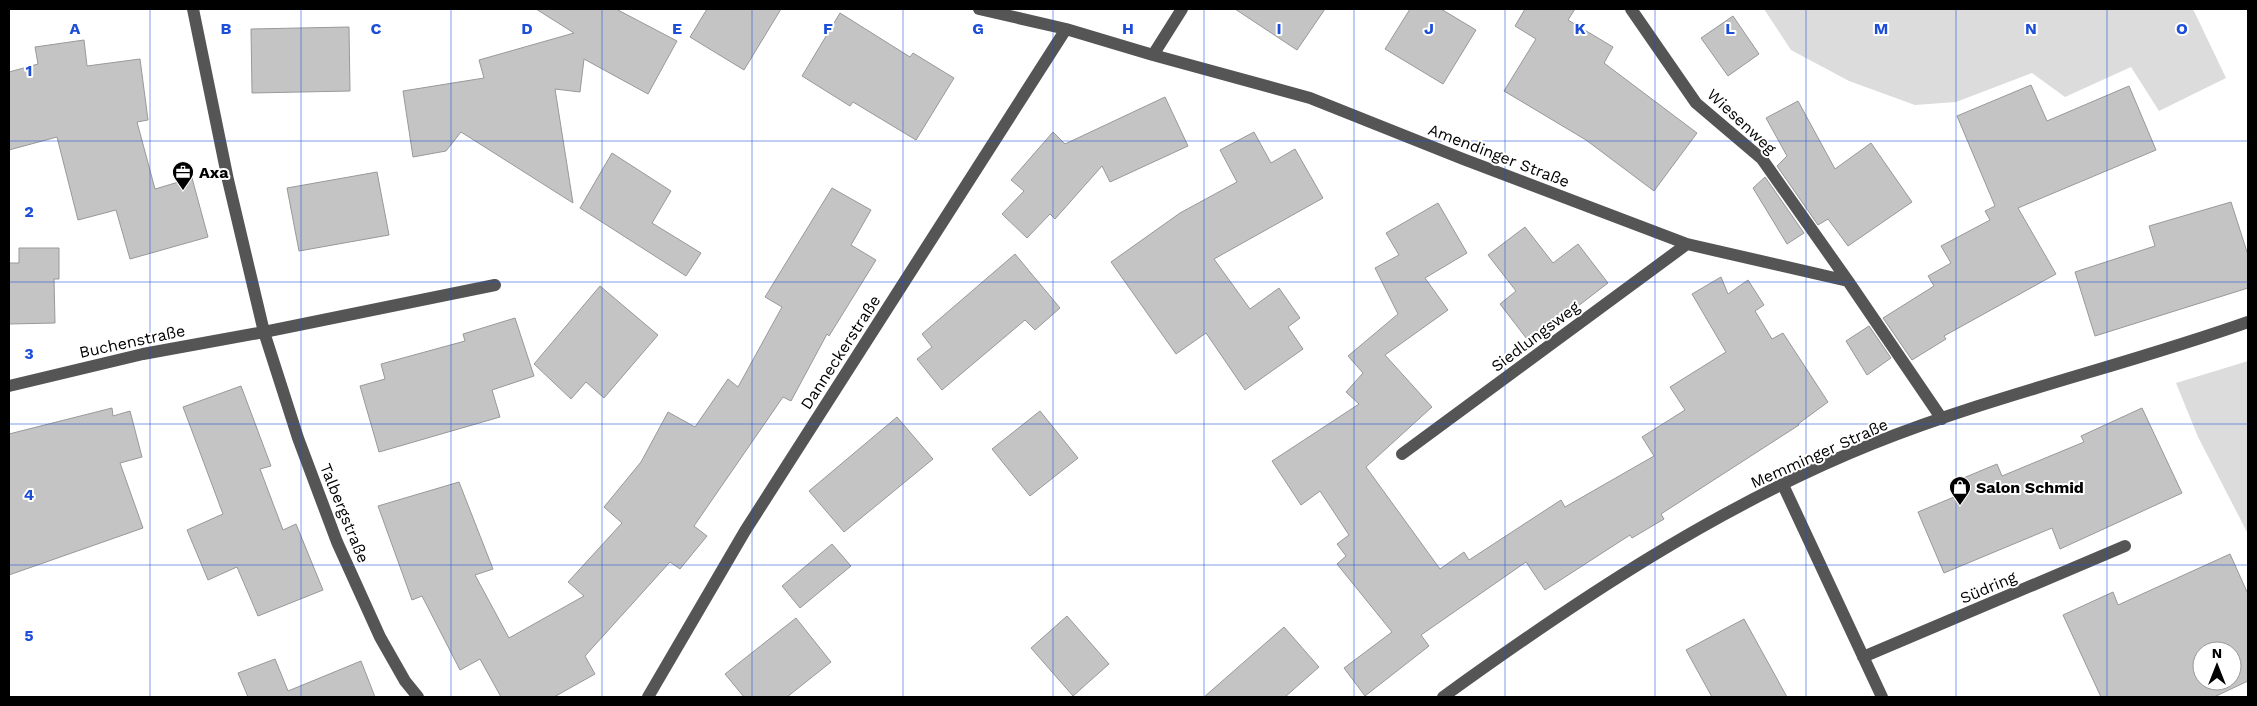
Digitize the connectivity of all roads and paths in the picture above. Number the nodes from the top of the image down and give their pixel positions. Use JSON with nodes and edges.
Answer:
{"nodes":[{"id":1,"x":193,"y":9,"type":"edge"},
{"id":2,"x":978,"y":9,"type":"edge"},
{"id":3,"x":1182,"y":9,"type":"edge"},
{"id":4,"x":1631,"y":9,"type":"edge"},
{"id":5,"x":1066,"y":29,"type":"junction"},
{"id":6,"x":1153,"y":55,"type":"junction"},
{"id":7,"x":1687,"y":244,"type":"junction"},
{"id":8,"x":1848,"y":282,"type":"junction"},
{"id":9,"x":495,"y":285,"type":"dead end"},
{"id":10,"x":2248,"y":322,"type":"edge"},
{"id":11,"x":264,"y":332,"type":"junction"},
{"id":12,"x":9,"y":386,"type":"edge"},
{"id":13,"x":1942,"y":419,"type":"junction"},
{"id":14,"x":1402,"y":454,"type":"dead end"},
{"id":15,"x":1783,"y":485,"type":"junction"},
{"id":16,"x":2125,"y":546,"type":"dead end"},
{"id":17,"x":1863,"y":657,"type":"junction"},
{"id":18,"x":418,"y":697,"type":"edge"},
{"id":19,"x":648,"y":697,"type":"edge"},
{"id":20,"x":1443,"y":697,"type":"edge"},
{"id":21,"x":1882,"y":697,"type":"edge"}],
"edges":[{"from":1,"to":11,"type":"street","name":"Talbergstraße"},
{"from":2,"to":5,"type":"street","name":"Amendinger Straße"},
{"from":3,"to":6,"type":"street"},
{"from":4,"to":8,"type":"street","name":"Wiesenweg"},
{"from":5,"to":6,"type":"street","name":"Amendinger Straße"},
{"from":5,"to":19,"type":"street","name":"Danneckerstraße"},
{"from":6,"to":7,"type":"street","name":"Amendinger Straße"},
{"from":7,"to":8,"type":"street","name":"Amendinger Straße"},
{"from":7,"to":14,"type":"street","name":"Siedlungsweg"},
{"from":8,"to":13,"type":"street"},
{"from":9,"to":11,"type":"street"},
{"from":10,"to":13,"type":"street","name":"Memminger Straße"},
{"from":11,"to":12,"type":"street","name":"Buchenstraße"},
{"from":11,"to":18,"type":"street","name":"Talbergstraße"},
{"from":13,"to":15,"type":"street","name":"Memminger Straße"},
{"from":15,"to":17,"type":"street"},
{"from":15,"to":20,"type":"street","name":"Memminger Straße"},
{"from":16,"to":17,"type":"street","name":"Südring"},
{"from":17,"to":21,"type":"street"}]}
